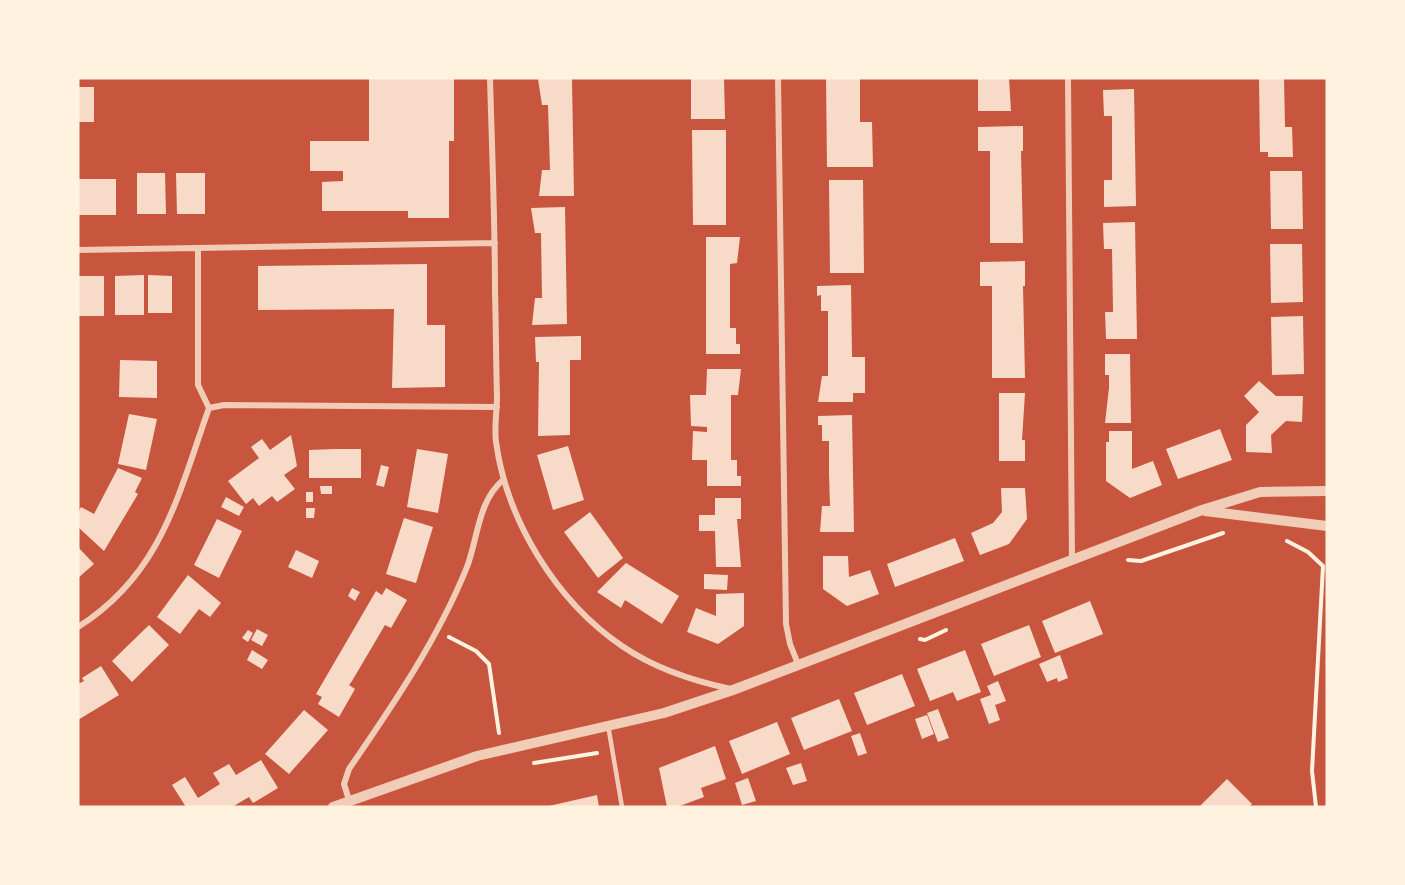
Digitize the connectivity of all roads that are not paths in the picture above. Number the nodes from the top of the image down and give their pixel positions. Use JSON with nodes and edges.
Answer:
{"nodes":[{"id":1,"x":490,"y":78,"type":"edge"},
{"id":2,"x":778,"y":78,"type":"edge"},
{"id":3,"x":1068,"y":78,"type":"edge"},
{"id":4,"x":495,"y":243,"type":"junction"},
{"id":5,"x":198,"y":248,"type":"junction"},
{"id":6,"x":78,"y":250,"type":"edge"},
{"id":7,"x":497,"y":407,"type":"junction"},
{"id":8,"x":209,"y":408,"type":"junction"},
{"id":9,"x":503,"y":480,"type":"junction"},
{"id":10,"x":1327,"y":491,"type":"edge"},
{"id":11,"x":1202,"y":510,"type":"junction"},
{"id":12,"x":1327,"y":526,"type":"edge"},
{"id":13,"x":1072,"y":562,"type":"junction"},
{"id":14,"x":78,"y":627,"type":"edge"},
{"id":15,"x":798,"y":664,"type":"junction"},
{"id":16,"x":733,"y":690,"type":"junction"},
{"id":17,"x":608,"y":726,"type":"junction"},
{"id":18,"x":349,"y":800,"type":"junction"},
{"id":19,"x":333,"y":807,"type":"edge"},
{"id":20,"x":622,"y":807,"type":"edge"}],
"edges":[{"from":1,"to":4,"type":"street"},
{"from":2,"to":15,"type":"street"},
{"from":3,"to":13,"type":"street"},
{"from":4,"to":5,"type":"street"},
{"from":4,"to":7,"type":"street"},
{"from":5,"to":6,"type":"street"},
{"from":5,"to":8,"type":"street"},
{"from":7,"to":8,"type":"street"},
{"from":7,"to":9,"type":"street"},
{"from":8,"to":14,"type":"street"},
{"from":9,"to":16,"type":"street"},
{"from":9,"to":18,"type":"street"},
{"from":10,"to":11,"type":"street"},
{"from":11,"to":12,"type":"street"},
{"from":11,"to":13,"type":"street"},
{"from":13,"to":15,"type":"street"},
{"from":15,"to":16,"type":"street"},
{"from":16,"to":17,"type":"street"},
{"from":17,"to":18,"type":"street"},
{"from":17,"to":20,"type":"lane"},
{"from":18,"to":19,"type":"street"}]}
